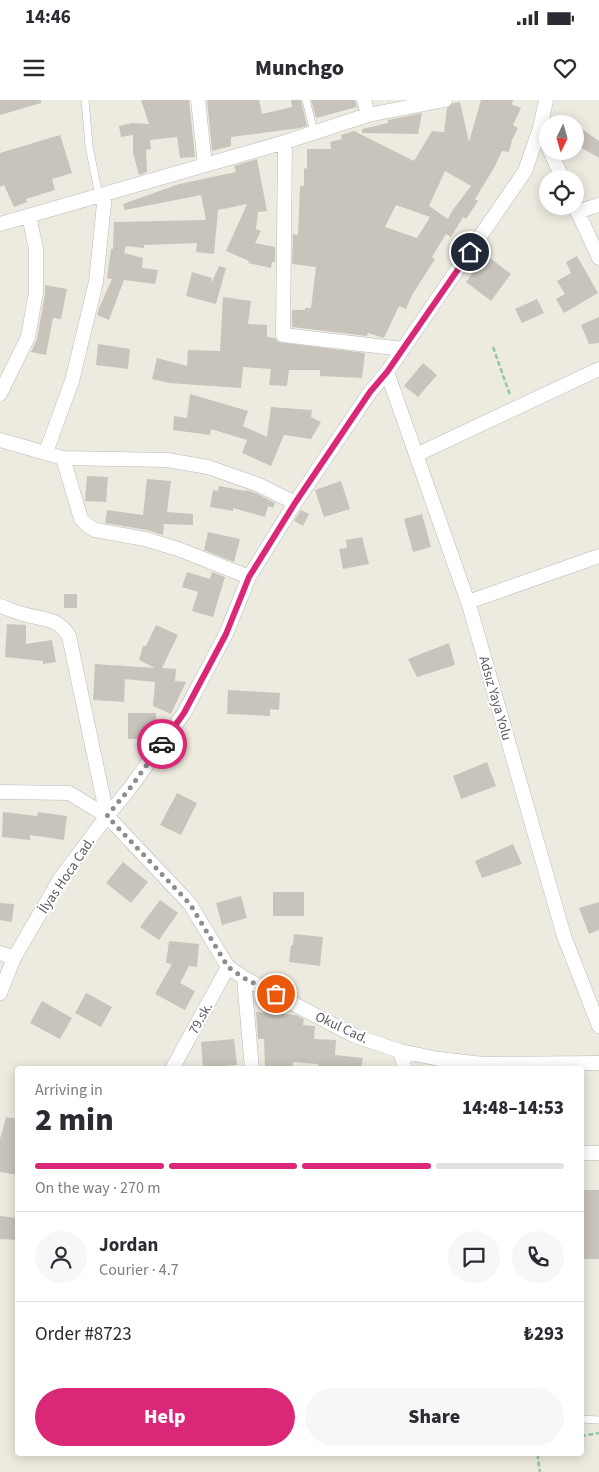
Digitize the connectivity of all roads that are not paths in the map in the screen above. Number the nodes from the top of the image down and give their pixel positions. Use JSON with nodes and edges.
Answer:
{"nodes":[{"id":1,"x":85,"y":100,"type":"edge"},
{"id":2,"x":198,"y":100,"type":"edge"},
{"id":3,"x":306,"y":100,"type":"edge"},
{"id":4,"x":364,"y":100,"type":"edge"},
{"id":5,"x":445,"y":100,"type":"edge"},
{"id":6,"x":546,"y":100,"type":"edge"},
{"id":7,"x":368,"y":115,"type":"junction"},
{"id":8,"x":543,"y":115,"type":"edge"},
{"id":9,"x":539,"y":131,"type":"edge"},
{"id":10,"x":314,"y":132,"type":"junction"},
{"id":11,"x":285,"y":142,"type":"junction"},
{"id":12,"x":205,"y":165,"type":"junction"},
{"id":13,"x":102,"y":195,"type":"junction"},
{"id":14,"x":599,"y":205,"type":"edge"},
{"id":15,"x":584,"y":208,"type":"edge"},
{"id":16,"x":579,"y":215,"type":"edge"},
{"id":17,"x":29,"y":216,"type":"junction"},
{"id":18,"x":0,"y":224,"type":"edge"},
{"id":19,"x":599,"y":258,"type":"edge"},
{"id":20,"x":403,"y":349,"type":"junction"},
{"id":21,"x":599,"y":369,"type":"edge"},
{"id":22,"x":387,"y":372,"type":"junction"},
{"id":23,"x":0,"y":394,"type":"edge"},
{"id":24,"x":0,"y":440,"type":"edge"},
{"id":25,"x":46,"y":452,"type":"junction"},
{"id":26,"x":416,"y":455,"type":"junction"},
{"id":27,"x":63,"y":458,"type":"junction"},
{"id":28,"x":295,"y":503,"type":"junction"},
{"id":29,"x":599,"y":556,"type":"edge"},
{"id":30,"x":249,"y":577,"type":"junction"},
{"id":31,"x":468,"y":602,"type":"junction"},
{"id":32,"x":0,"y":606,"type":"edge"},
{"id":33,"x":0,"y":792,"type":"edge"},
{"id":34,"x":107,"y":816,"type":"junction"},
{"id":35,"x":0,"y":953,"type":"edge"},
{"id":36,"x":14,"y":958,"type":"junction"},
{"id":37,"x":228,"y":967,"type":"junction"},
{"id":38,"x":244,"y":978,"type":"junction"},
{"id":39,"x":0,"y":993,"type":"edge"},
{"id":40,"x":599,"y":1026,"type":"edge"},
{"id":41,"x":400,"y":1050,"type":"junction"},
{"id":42,"x":599,"y":1062,"type":"edge"},
{"id":43,"x":174,"y":1066,"type":"edge"},
{"id":44,"x":252,"y":1066,"type":"edge"},
{"id":45,"x":404,"y":1066,"type":"edge"},
{"id":46,"x":484,"y":1066,"type":"edge"},
{"id":47,"x":584,"y":1153,"type":"edge"},
{"id":48,"x":599,"y":1153,"type":"edge"},
{"id":49,"x":584,"y":1419,"type":"edge"},
{"id":50,"x":599,"y":1420,"type":"edge"}],
"edges":[{"from":1,"to":13,"type":"lane"},
{"from":2,"to":12,"type":"street"},
{"from":3,"to":10,"type":"lane"},
{"from":4,"to":7,"type":"street"},
{"from":5,"to":7,"type":"street"},
{"from":6,"to":8,"type":"street","name":"İlyas Hoca Cad."},
{"from":7,"to":10,"type":"street"},
{"from":9,"to":20,"type":"street","name":"İlyas Hoca Cad."},
{"from":10,"to":11,"type":"street"},
{"from":11,"to":12,"type":"street"},
{"from":11,"to":20,"type":"street"},
{"from":12,"to":13,"type":"street"},
{"from":13,"to":17,"type":"street"},
{"from":13,"to":25,"type":"street"},
{"from":14,"to":15,"type":"street"},
{"from":16,"to":19,"type":"street"},
{"from":17,"to":18,"type":"street"},
{"from":17,"to":23,"type":"street"},
{"from":20,"to":22,"type":"street","name":"İlyas Hoca Cad."},
{"from":21,"to":26,"type":"street"},
{"from":22,"to":26,"type":"street","name":"Adsız Yaya Yolu"},
{"from":22,"to":28,"type":"street","name":"İlyas Hoca Cad."},
{"from":24,"to":25,"type":"street"},
{"from":25,"to":27,"type":"street"},
{"from":26,"to":31,"type":"street","name":"Adsız Yaya Yolu"},
{"from":27,"to":28,"type":"street"},
{"from":27,"to":30,"type":"street"},
{"from":28,"to":30,"type":"street","name":"İlyas Hoca Cad."},
{"from":29,"to":31,"type":"street"},
{"from":30,"to":34,"type":"street","name":"İlyas Hoca Cad."},
{"from":31,"to":40,"type":"street","name":"Adsız Yaya Yolu"},
{"from":32,"to":34,"type":"street"},
{"from":33,"to":34,"type":"street","name":"Okul Cad."},
{"from":34,"to":36,"type":"street","name":"İlyas Hoca Cad."},
{"from":34,"to":37,"type":"street","name":"Okul Cad."},
{"from":35,"to":36,"type":"street"},
{"from":36,"to":39,"type":"street","name":"İlyas Hoca Cad."},
{"from":37,"to":38,"type":"street","name":"Okul Cad."},
{"from":37,"to":43,"type":"street","name":"79.sk."},
{"from":38,"to":41,"type":"street","name":"Okul Cad."},
{"from":38,"to":44,"type":"street"},
{"from":41,"to":45,"type":"street"},
{"from":41,"to":46,"type":"street","name":"Okul Cad."},
{"from":42,"to":46,"type":"street","name":"Okul Cad."},
{"from":47,"to":48,"type":"street"},
{"from":49,"to":50,"type":"lane"}]}
